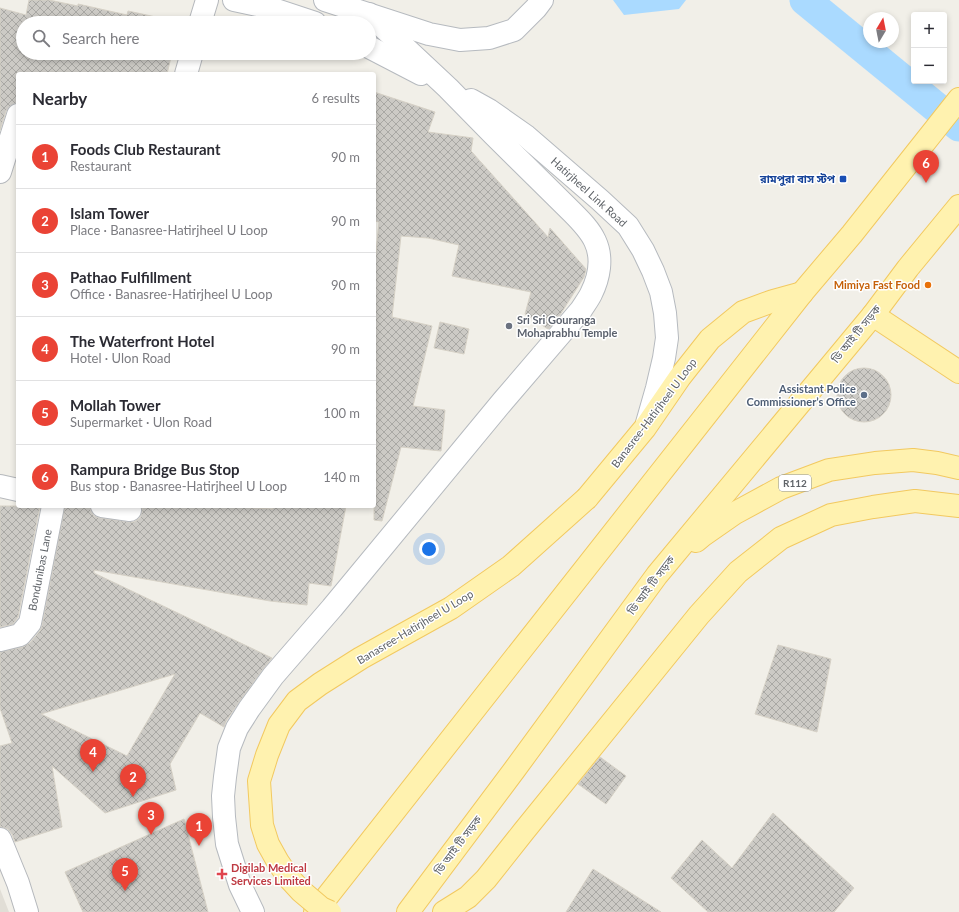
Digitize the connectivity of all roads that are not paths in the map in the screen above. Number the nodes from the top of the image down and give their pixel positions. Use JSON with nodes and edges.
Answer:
{"nodes":[{"id":1,"x":208,"y":0,"type":"edge"},
{"id":2,"x":234,"y":0,"type":"edge"},
{"id":3,"x":325,"y":0,"type":"edge"},
{"id":4,"x":542,"y":0,"type":"edge"},
{"id":5,"x":369,"y":14,"type":"joint"},
{"id":6,"x":202,"y":16,"type":"edge"},
{"id":7,"x":294,"y":16,"type":"edge"},
{"id":8,"x":375,"y":16,"type":"edge"},
{"id":9,"x":376,"y":16,"type":"edge"},
{"id":10,"x":376,"y":21,"type":"edge"},
{"id":11,"x":376,"y":51,"type":"edge"},
{"id":12,"x":190,"y":60,"type":"edge"},
{"id":13,"x":187,"y":72,"type":"edge"},
{"id":14,"x":448,"y":88,"type":"junction"},
{"id":15,"x":959,"y":100,"type":"edge"},
{"id":16,"x":16,"y":121,"type":"edge"},
{"id":17,"x":0,"y":172,"type":"edge"},
{"id":18,"x":959,"y":206,"type":"edge"},
{"id":19,"x":802,"y":293,"type":"junction"},
{"id":20,"x":873,"y":315,"type":"junction"},
{"id":21,"x":959,"y":372,"type":"edge"},
{"id":22,"x":645,"y":428,"type":"junction"},
{"id":23,"x":959,"y":468,"type":"edge"},
{"id":24,"x":0,"y":486,"type":"edge"},
{"id":25,"x":16,"y":490,"type":"edge"},
{"id":26,"x":959,"y":506,"type":"edge"},
{"id":27,"x":53,"y":508,"type":"edge"},
{"id":28,"x":116,"y":508,"type":"edge"},
{"id":29,"x":130,"y":510,"type":"dead end"},
{"id":30,"x":657,"y":575,"type":"junction"},
{"id":31,"x":0,"y":640,"type":"edge"},
{"id":32,"x":0,"y":839,"type":"edge"},
{"id":33,"x":27,"y":912,"type":"edge"},
{"id":34,"x":253,"y":912,"type":"edge"},
{"id":35,"x":315,"y":912,"type":"edge"},
{"id":36,"x":330,"y":912,"type":"edge"},
{"id":37,"x":408,"y":912,"type":"edge"},
{"id":38,"x":444,"y":912,"type":"edge"}],
"edges":[{"from":1,"to":6,"type":"main road"},
{"from":2,"to":7,"type":"main road"},
{"from":3,"to":5,"type":"main road"},
{"from":4,"to":9,"type":"main road"},
{"from":5,"to":8,"type":"main road"},
{"from":10,"to":14,"type":"main road"},
{"from":11,"to":14,"type":"main road","name":"Hatirjheel Link Road"},
{"from":12,"to":13,"type":"main road"},
{"from":14,"to":22,"type":"main road","name":"Hatirjheel Link Road"},
{"from":14,"to":34,"type":"main road"},
{"from":15,"to":19,"type":"main road"},
{"from":16,"to":17,"type":"main road"},
{"from":18,"to":20,"type":"main road","name":"ডি আই টি সড়ক"},
{"from":19,"to":22,"type":"main road","name":"Banasree-Hatirjheel U Loop"},
{"from":19,"to":35,"type":"main road"},
{"from":20,"to":21,"type":"main road"},
{"from":20,"to":30,"type":"main road","name":"ডি আই টি সড়ক"},
{"from":22,"to":36,"type":"main road","name":"Banasree-Hatirjheel U Loop","bridge":true},
{"from":23,"to":30,"type":"main road","number":"R112"},
{"from":24,"to":25,"type":"main road"},
{"from":26,"to":38,"type":"main road"},
{"from":27,"to":31,"type":"main road","name":"Bondunibas Lane"},
{"from":28,"to":29,"type":"main road"},
{"from":30,"to":37,"type":"main road","name":"ডি আই টি সড়ক"},
{"from":32,"to":33,"type":"main road"}]}
